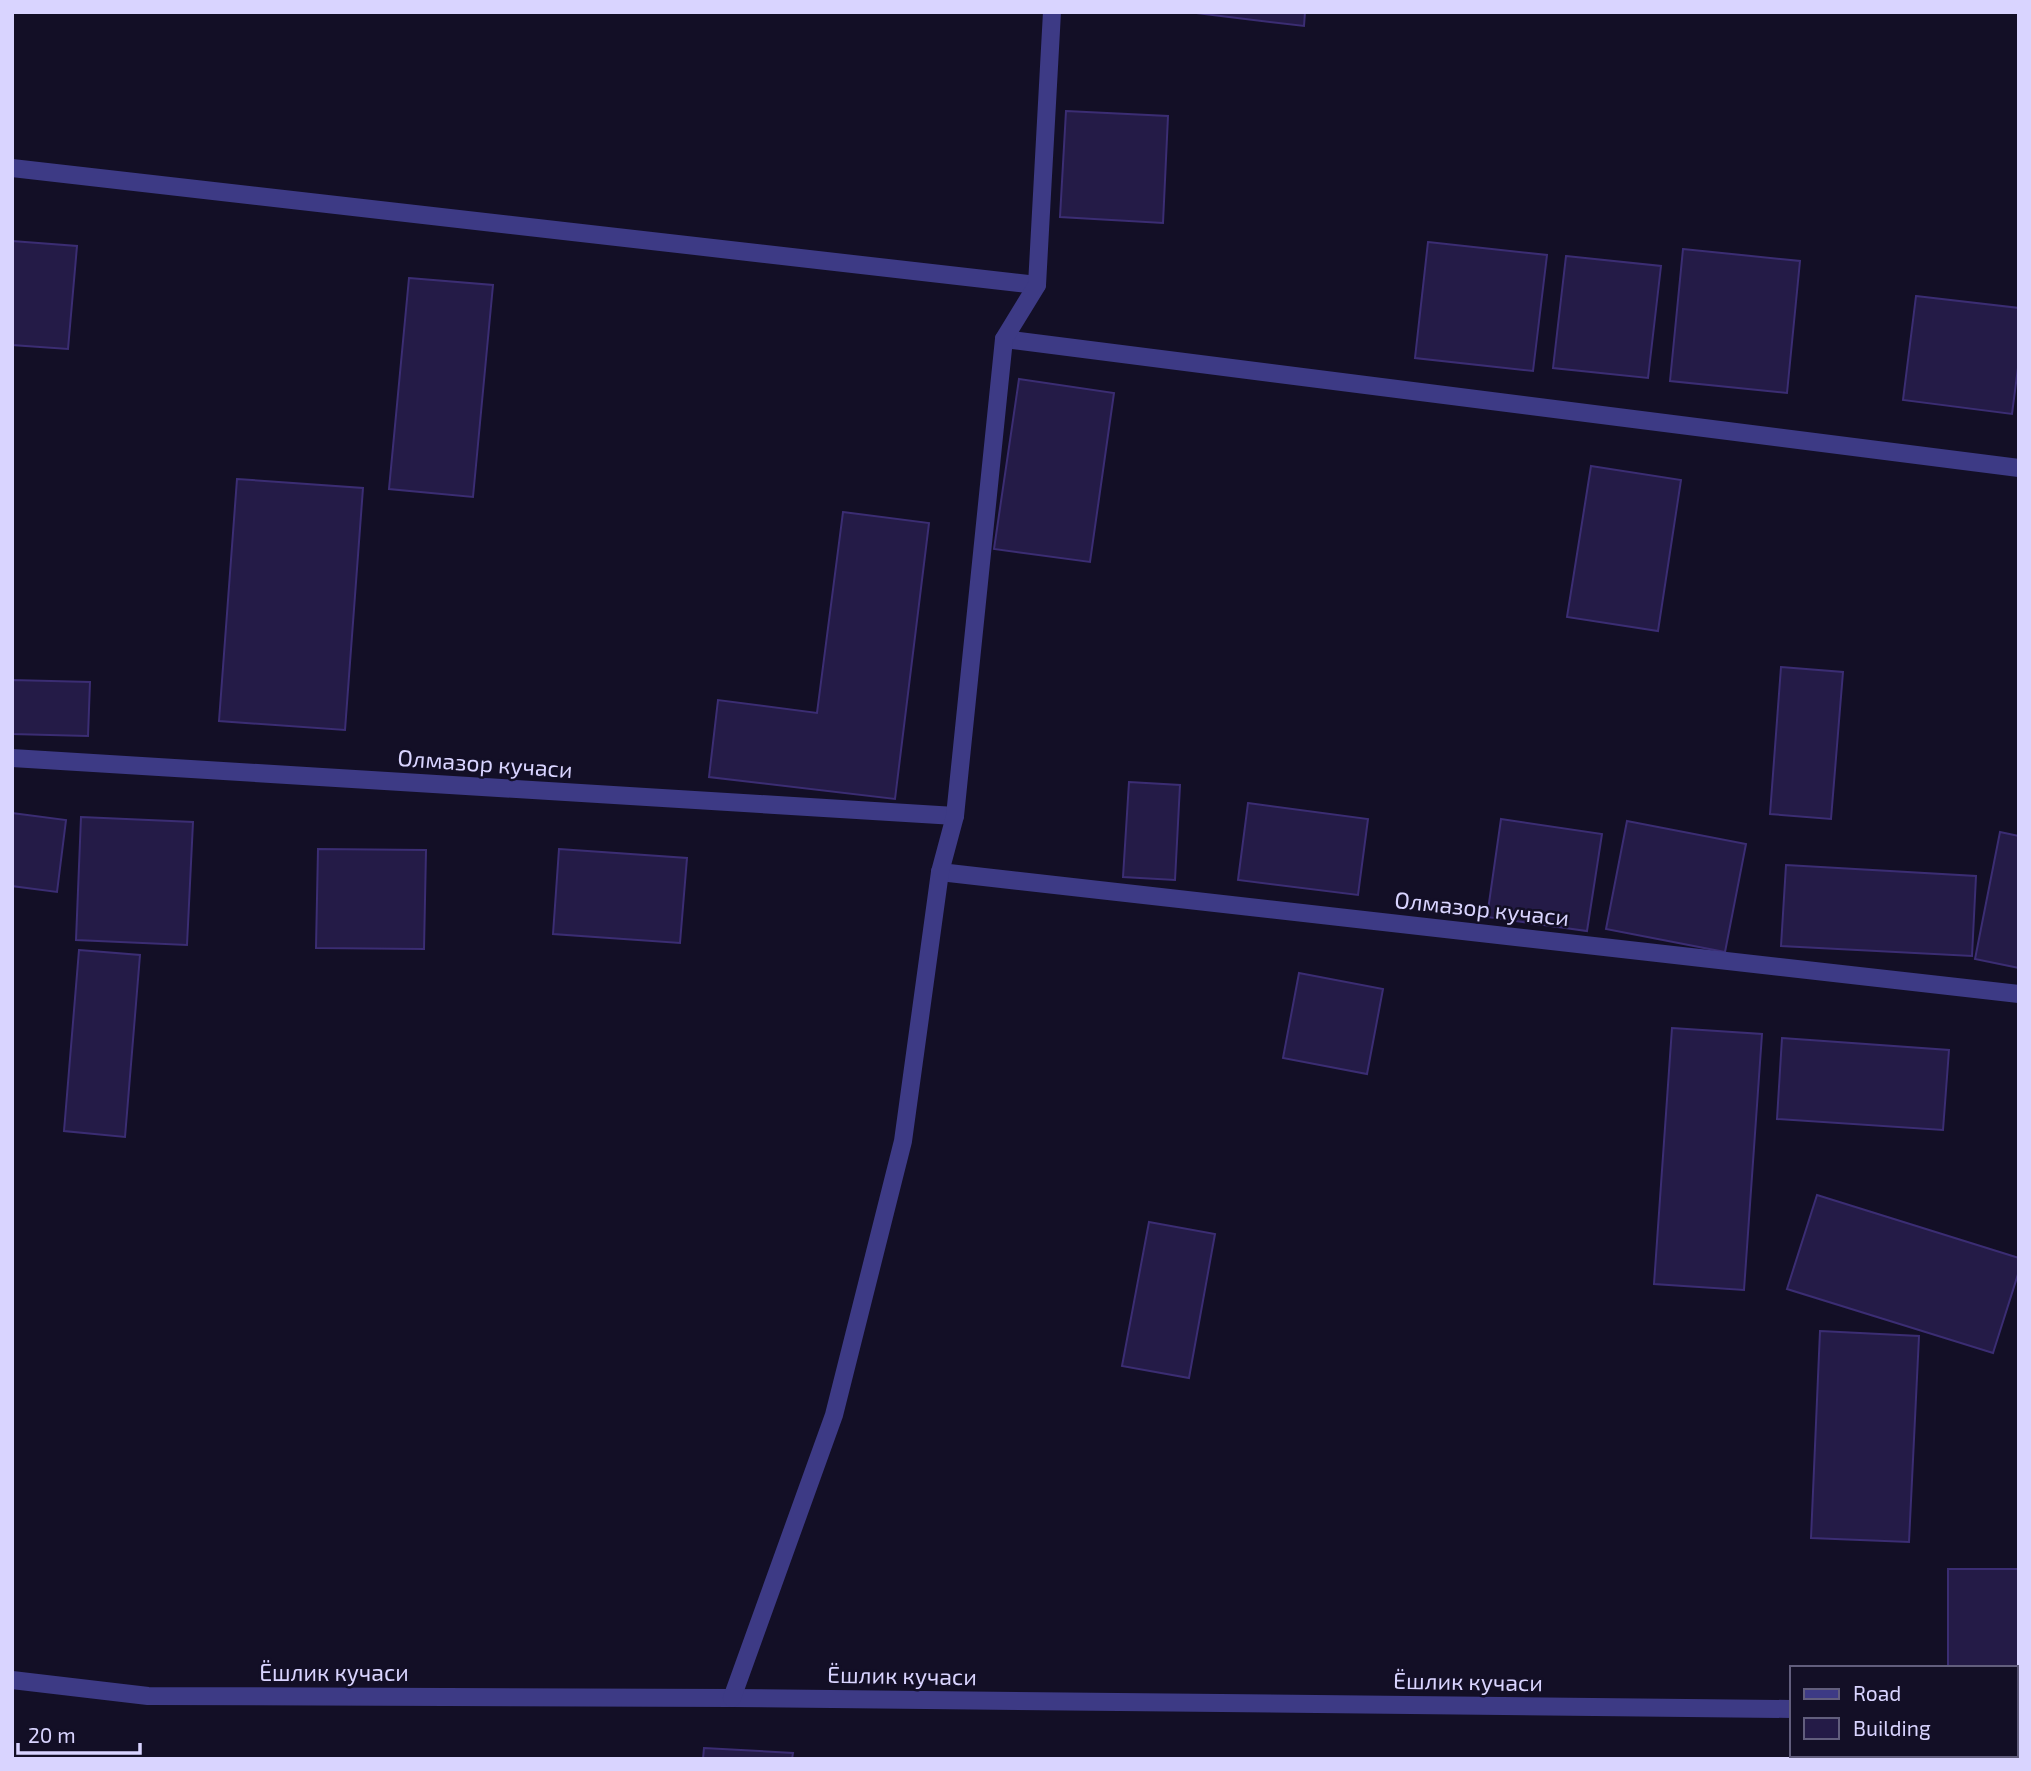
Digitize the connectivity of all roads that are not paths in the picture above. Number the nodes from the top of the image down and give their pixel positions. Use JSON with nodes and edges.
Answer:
{"nodes":[{"id":1,"x":1052,"y":12,"type":"edge"},
{"id":2,"x":12,"y":168,"type":"edge"},
{"id":3,"x":1037,"y":285,"type":"junction"},
{"id":4,"x":1004,"y":339,"type":"junction"},
{"id":5,"x":2019,"y":468,"type":"edge"},
{"id":6,"x":12,"y":758,"type":"edge"},
{"id":7,"x":955,"y":816,"type":"junction"},
{"id":8,"x":940,"y":872,"type":"junction"},
{"id":9,"x":2019,"y":993,"type":"edge"},
{"id":10,"x":12,"y":1680,"type":"edge"},
{"id":11,"x":732,"y":1698,"type":"junction"},
{"id":12,"x":1790,"y":1709,"type":"edge"}],
"edges":[{"from":1,"to":3,"type":"street"},
{"from":2,"to":3,"type":"street"},
{"from":3,"to":4,"type":"street"},
{"from":4,"to":5,"type":"street"},
{"from":4,"to":7,"type":"street"},
{"from":6,"to":7,"type":"street","name":"Олмазор кучаси"},
{"from":7,"to":8,"type":"street"},
{"from":8,"to":9,"type":"street","name":"Олмазор кучаси"},
{"from":8,"to":11,"type":"street"},
{"from":10,"to":11,"type":"street","name":"Ёшлик кучаси"},
{"from":11,"to":12,"type":"street","name":"Ёшлик кучаси"}]}
